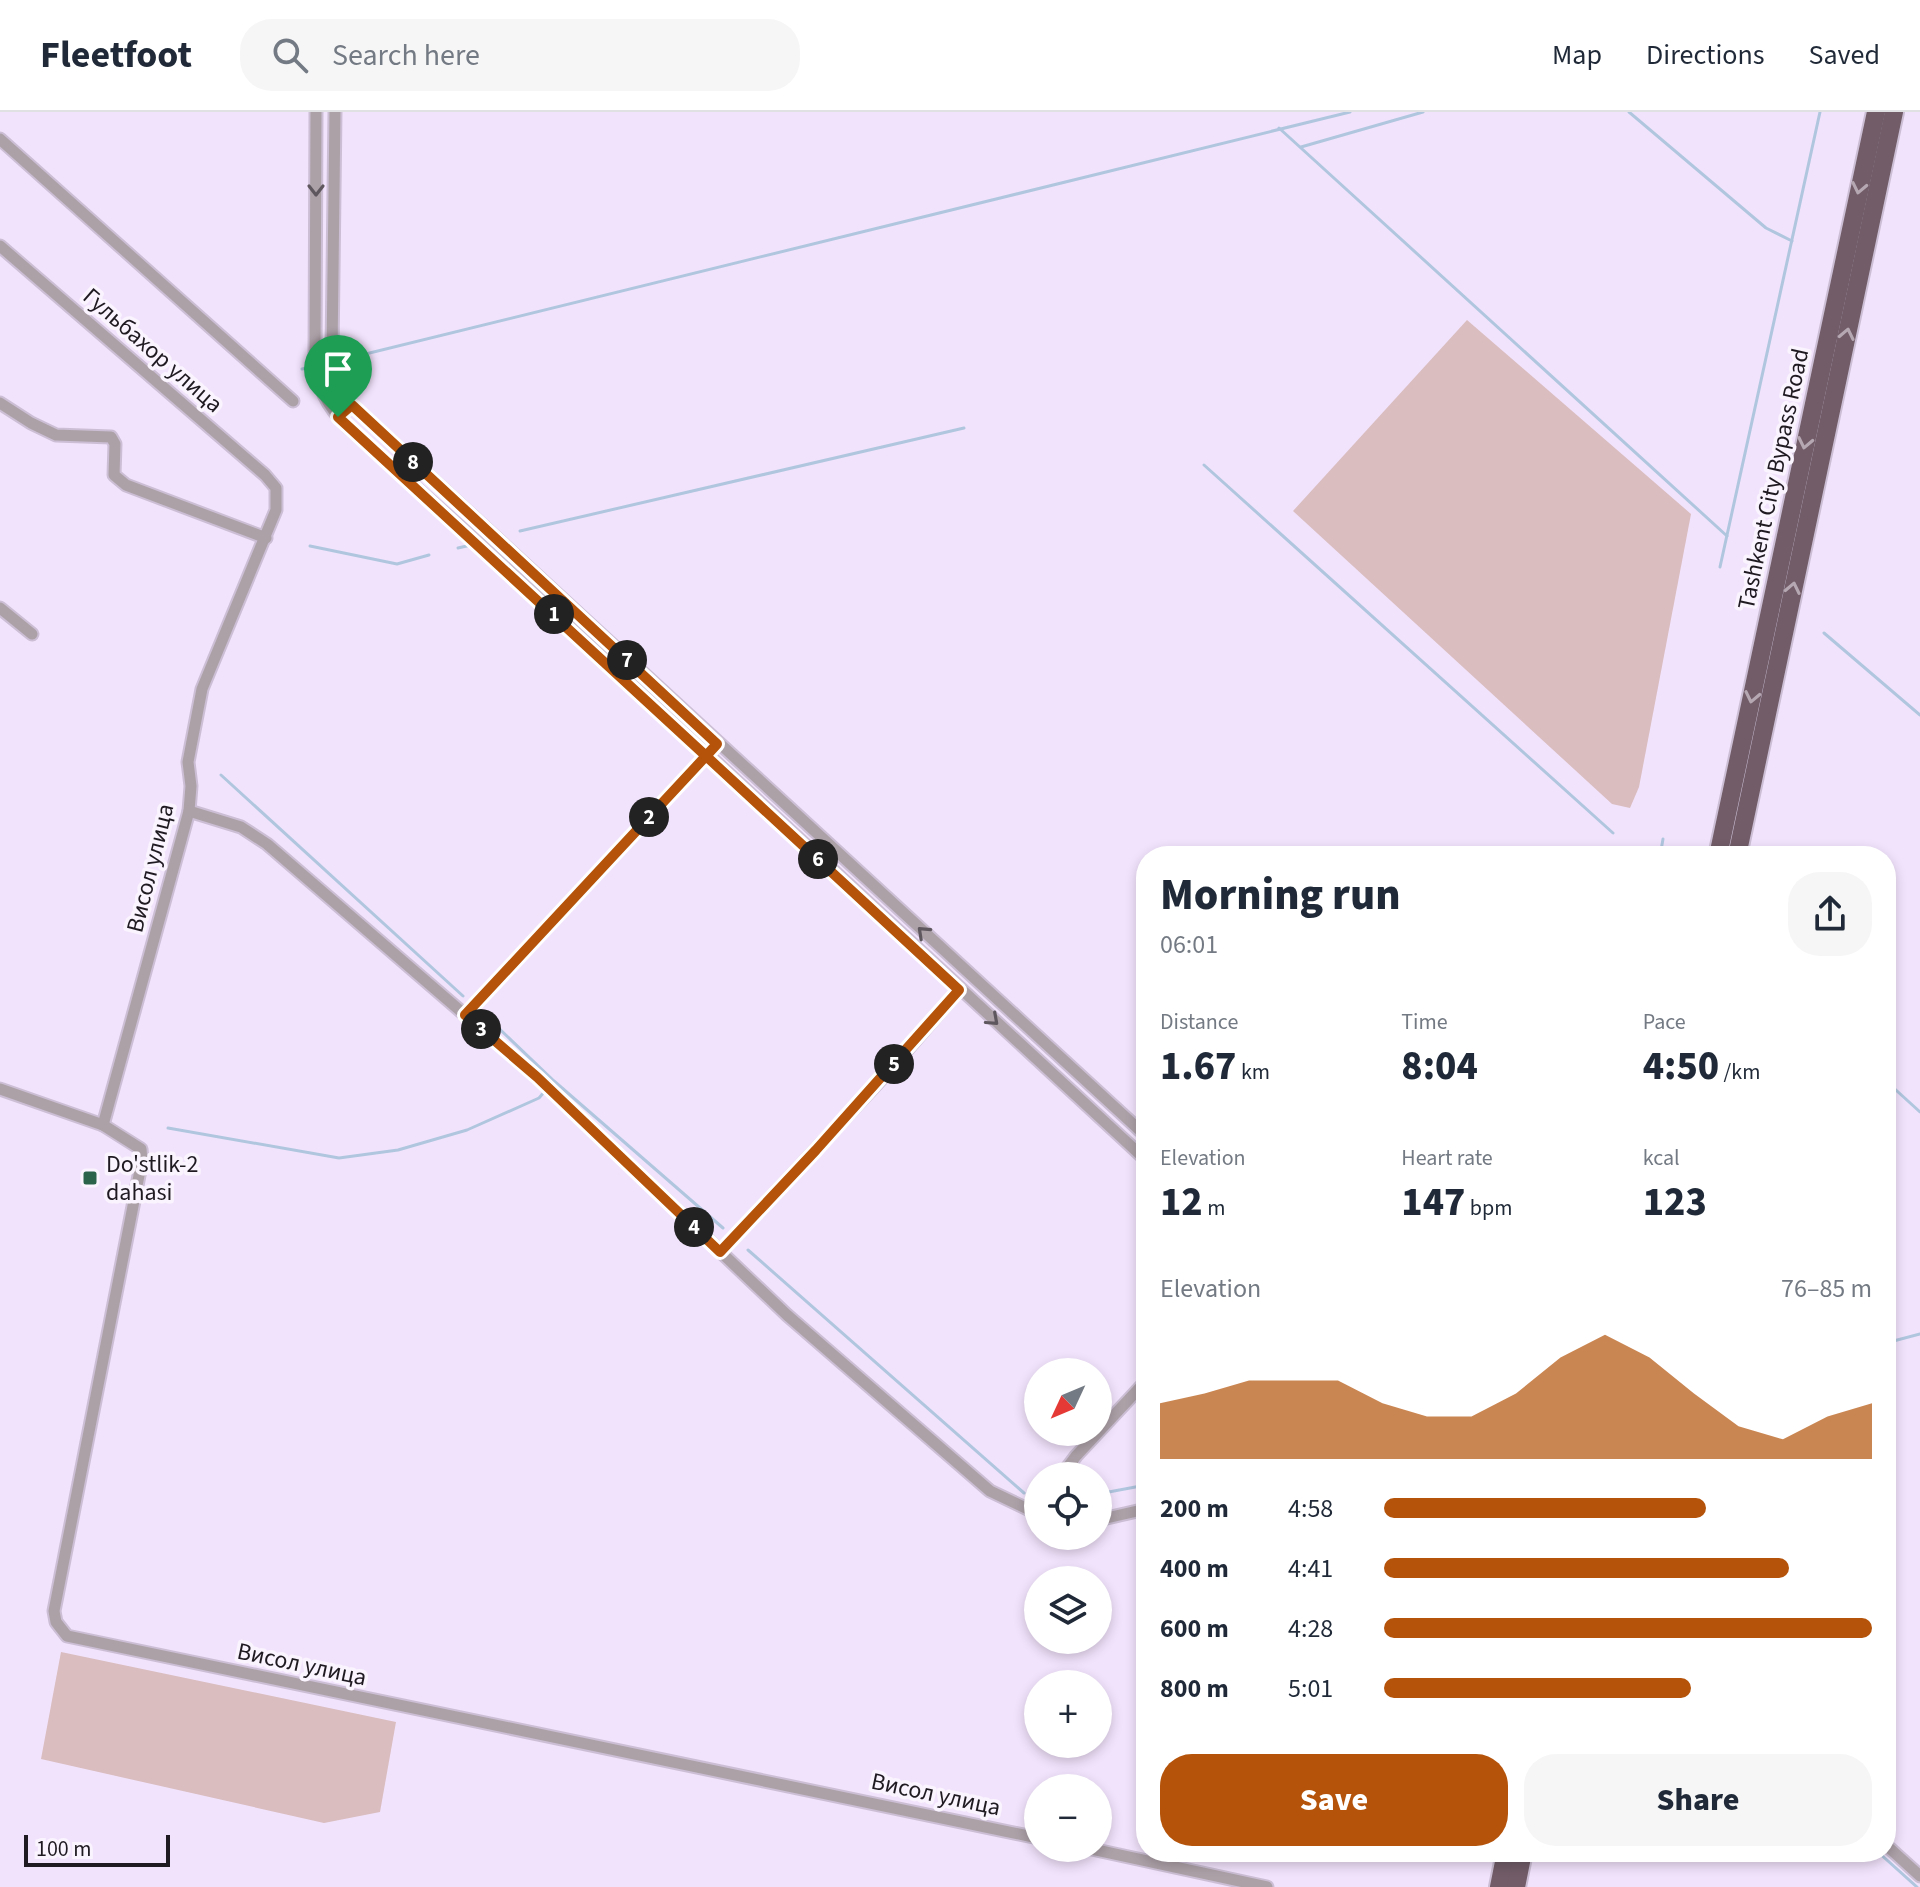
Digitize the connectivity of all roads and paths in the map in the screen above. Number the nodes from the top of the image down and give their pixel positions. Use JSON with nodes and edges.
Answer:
{"nodes":[{"id":1,"x":316,"y":112,"type":"edge"},
{"id":2,"x":335,"y":112,"type":"edge"},
{"id":3,"x":1876,"y":112,"type":"edge"},
{"id":4,"x":1894,"y":112,"type":"edge"},
{"id":5,"x":0,"y":139,"type":"edge"},
{"id":6,"x":0,"y":246,"type":"edge"},
{"id":7,"x":293,"y":401,"type":"dead end"},
{"id":8,"x":0,"y":403,"type":"edge"},
{"id":9,"x":352,"y":405,"type":"junction"},
{"id":10,"x":338,"y":417,"type":"junction"},
{"id":11,"x":276,"y":488,"type":"joint"},
{"id":12,"x":266,"y":538,"type":"junction"},
{"id":13,"x":0,"y":608,"type":"edge"},
{"id":14,"x":32,"y":634,"type":"dead end"},
{"id":15,"x":717,"y":744,"type":"junction"},
{"id":16,"x":706,"y":756,"type":"junction"},
{"id":17,"x":189,"y":811,"type":"junction"},
{"id":18,"x":1720,"y":846,"type":"edge"},
{"id":19,"x":1739,"y":846,"type":"edge"},
{"id":20,"x":959,"y":990,"type":"junction"},
{"id":21,"x":465,"y":1015,"type":"junction"},
{"id":22,"x":1079,"y":1075,"type":"junction"},
{"id":23,"x":1067,"y":1087,"type":"junction"},
{"id":24,"x":0,"y":1089,"type":"edge"},
{"id":25,"x":103,"y":1125,"type":"junction"},
{"id":26,"x":1136,"y":1127,"type":"edge"},
{"id":27,"x":1136,"y":1151,"type":"edge"},
{"id":28,"x":720,"y":1252,"type":"junction"},
{"id":29,"x":1136,"y":1392,"type":"edge"},
{"id":30,"x":1072,"y":1462,"type":"edge"},
{"id":31,"x":1024,"y":1507,"type":"edge"},
{"id":32,"x":1136,"y":1511,"type":"edge"},
{"id":33,"x":1112,"y":1517,"type":"edge"},
{"id":34,"x":1024,"y":1835,"type":"edge"},
{"id":35,"x":1112,"y":1853,"type":"edge"},
{"id":36,"x":1896,"y":1854,"type":"edge"},
{"id":37,"x":1136,"y":1859,"type":"edge"},
{"id":38,"x":1152,"y":1862,"type":"edge"},
{"id":39,"x":1504,"y":1862,"type":"edge"},
{"id":40,"x":1521,"y":1862,"type":"edge"},
{"id":41,"x":1920,"y":1876,"type":"edge"},
{"id":42,"x":1267,"y":1887,"type":"edge"},
{"id":43,"x":1499,"y":1887,"type":"edge"},
{"id":44,"x":1516,"y":1887,"type":"edge"}],
"edges":[{"from":1,"to":10,"type":"street","one_way":true},
{"from":2,"to":9,"type":"street"},
{"from":3,"to":18,"type":"highway","name":"Tashkent City Bypass Road","one_way":true},
{"from":19,"to":4,"type":"highway","name":"Tashkent City Bypass Road","one_way":true},
{"from":5,"to":7,"type":"street"},
{"from":6,"to":11,"type":"street","name":"Гульбахор улица"},
{"from":8,"to":12,"type":"street"},
{"from":9,"to":10,"type":"street"},
{"from":9,"to":15,"type":"street"},
{"from":10,"to":16,"type":"street"},
{"from":11,"to":12,"type":"street","name":"Висол улица"},
{"from":12,"to":17,"type":"street","name":"Висол улица"},
{"from":13,"to":14,"type":"street"},
{"from":15,"to":16,"type":"street"},
{"from":22,"to":15,"type":"street","one_way":true},
{"from":16,"to":20,"type":"street"},
{"from":16,"to":21,"type":"street"},
{"from":17,"to":21,"type":"street"},
{"from":17,"to":25,"type":"street","name":"Висол улица"},
{"from":20,"to":23,"type":"street","one_way":true},
{"from":20,"to":28,"type":"street"},
{"from":21,"to":28,"type":"street"},
{"from":22,"to":23,"type":"street"},
{"from":22,"to":26,"type":"street"},
{"from":23,"to":27,"type":"street"},
{"from":24,"to":25,"type":"street"},
{"from":25,"to":34,"type":"street","name":"Висол улица"},
{"from":28,"to":31,"type":"street"},
{"from":29,"to":30,"type":"street"},
{"from":32,"to":33,"type":"street"},
{"from":35,"to":37,"type":"street"},
{"from":36,"to":41,"type":"street"},
{"from":38,"to":42,"type":"street"},
{"from":39,"to":43,"type":"highway"},
{"from":40,"to":44,"type":"highway"}]}
